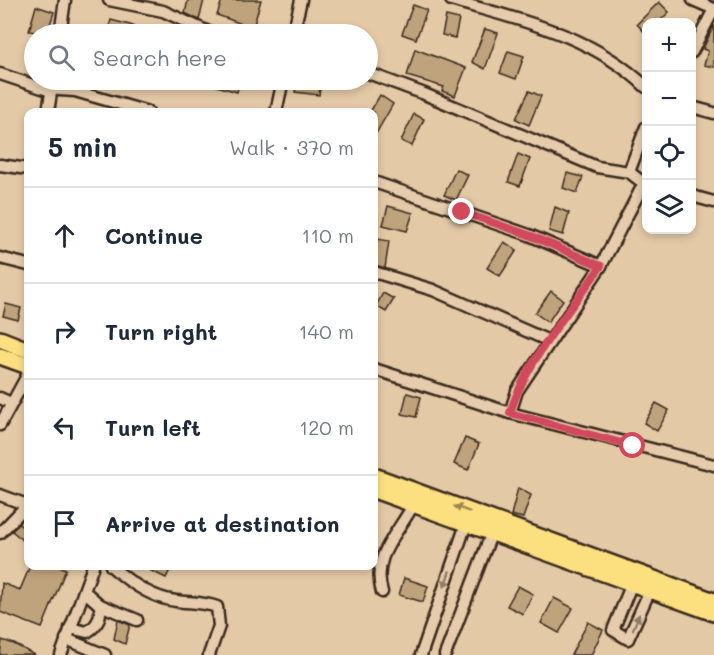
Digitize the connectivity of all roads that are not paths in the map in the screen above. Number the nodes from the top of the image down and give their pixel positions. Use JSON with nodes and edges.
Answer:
{"nodes":[{"id":1,"x":65,"y":0,"type":"edge"},
{"id":2,"x":109,"y":0,"type":"edge"},
{"id":3,"x":301,"y":0,"type":"edge"},
{"id":4,"x":451,"y":0,"type":"edge"},
{"id":5,"x":693,"y":0,"type":"edge"},
{"id":6,"x":714,"y":9,"type":"edge"},
{"id":7,"x":61,"y":24,"type":"edge"},
{"id":8,"x":191,"y":24,"type":"edge"},
{"id":9,"x":295,"y":24,"type":"edge"},
{"id":10,"x":696,"y":44,"type":"edge"},
{"id":11,"x":0,"y":74,"type":"edge"},
{"id":12,"x":378,"y":77,"type":"edge"},
{"id":13,"x":24,"y":81,"type":"edge"},
{"id":14,"x":642,"y":83,"type":"edge"},
{"id":15,"x":52,"y":90,"type":"edge"},
{"id":16,"x":75,"y":90,"type":"edge"},
{"id":17,"x":281,"y":90,"type":"edge"},
{"id":18,"x":49,"y":108,"type":"edge"},
{"id":19,"x":134,"y":108,"type":"edge"},
{"id":20,"x":277,"y":108,"type":"edge"},
{"id":21,"x":696,"y":108,"type":"edge"},
{"id":22,"x":714,"y":113,"type":"edge"},
{"id":23,"x":642,"y":138,"type":"edge"},
{"id":24,"x":0,"y":165,"type":"edge"},
{"id":25,"x":24,"y":168,"type":"edge"},
{"id":26,"x":629,"y":172,"type":"junction"},
{"id":27,"x":378,"y":183,"type":"edge"},
{"id":28,"x":642,"y":183,"type":"edge"},
{"id":29,"x":642,"y":191,"type":"edge"},
{"id":30,"x":696,"y":197,"type":"edge"},
{"id":31,"x":714,"y":202,"type":"edge"},
{"id":32,"x":0,"y":258,"type":"edge"},
{"id":33,"x":24,"y":264,"type":"edge"},
{"id":34,"x":601,"y":266,"type":"junction"},
{"id":35,"x":378,"y":273,"type":"edge"},
{"id":36,"x":0,"y":339,"type":"edge"},
{"id":37,"x":549,"y":341,"type":"junction"},
{"id":38,"x":24,"y":348,"type":"edge"},
{"id":39,"x":0,"y":356,"type":"edge"},
{"id":40,"x":24,"y":365,"type":"edge"},
{"id":41,"x":378,"y":370,"type":"edge"},
{"id":42,"x":24,"y":381,"type":"edge"},
{"id":43,"x":0,"y":398,"type":"edge"},
{"id":44,"x":11,"y":403,"type":"junction"},
{"id":45,"x":510,"y":413,"type":"junction"},
{"id":46,"x":0,"y":425,"type":"edge"},
{"id":47,"x":714,"y":465,"type":"edge"},
{"id":48,"x":378,"y":477,"type":"edge"},
{"id":49,"x":378,"y":492,"type":"edge"},
{"id":50,"x":0,"y":495,"type":"edge"},
{"id":51,"x":24,"y":503,"type":"edge"},
{"id":52,"x":413,"y":506,"type":"junction"},
{"id":53,"x":24,"y":508,"type":"edge"},
{"id":54,"x":466,"y":524,"type":"junction"},
{"id":55,"x":492,"y":532,"type":"junction"},
{"id":56,"x":0,"y":533,"type":"edge"},
{"id":57,"x":92,"y":570,"type":"edge"},
{"id":58,"x":116,"y":570,"type":"edge"},
{"id":59,"x":632,"y":583,"type":"junction"},
{"id":60,"x":650,"y":590,"type":"junction"},
{"id":61,"x":84,"y":591,"type":"junction"},
{"id":62,"x":382,"y":592,"type":"dead end"},
{"id":63,"x":714,"y":601,"type":"edge"},
{"id":64,"x":100,"y":605,"type":"junction"},
{"id":65,"x":714,"y":613,"type":"edge"},
{"id":66,"x":137,"y":620,"type":"dead end"},
{"id":67,"x":70,"y":628,"type":"junction"},
{"id":68,"x":66,"y":639,"type":"junction"},
{"id":69,"x":61,"y":655,"type":"edge"},
{"id":70,"x":105,"y":655,"type":"edge"},
{"id":71,"x":209,"y":655,"type":"edge"},
{"id":72,"x":420,"y":655,"type":"edge"},
{"id":73,"x":445,"y":655,"type":"edge"}],
"edges":[{"from":1,"to":7,"type":"street"},
{"from":2,"to":8,"type":"street"},
{"from":3,"to":9,"type":"street"},
{"from":4,"to":14,"type":"street"},
{"from":5,"to":6,"type":"street"},
{"from":6,"to":10,"type":"street"},
{"from":11,"to":13,"type":"street"},
{"from":12,"to":26,"type":"street"},
{"from":15,"to":18,"type":"street"},
{"from":16,"to":19,"type":"street"},
{"from":17,"to":20,"type":"street"},
{"from":21,"to":22,"type":"street"},
{"from":23,"to":26,"type":"street"},
{"from":24,"to":25,"type":"street"},
{"from":26,"to":28,"type":"street"},
{"from":27,"to":34,"type":"street"},
{"from":29,"to":34,"type":"street"},
{"from":30,"to":31,"type":"street"},
{"from":32,"to":33,"type":"street"},
{"from":34,"to":37,"type":"street"},
{"from":35,"to":37,"type":"street"},
{"from":36,"to":38,"type":"highway"},
{"from":37,"to":45,"type":"street"},
{"from":39,"to":40,"type":"highway"},
{"from":41,"to":45,"type":"street"},
{"from":42,"to":44,"type":"street"},
{"from":43,"to":44,"type":"street"},
{"from":44,"to":46,"type":"street"},
{"from":45,"to":47,"type":"street"},
{"from":63,"to":48,"type":"highway","one_way":true},
{"from":49,"to":52,"type":"highway"},
{"from":50,"to":51,"type":"street"},
{"from":52,"to":54,"type":"highway"},
{"from":52,"to":62,"type":"street"},
{"from":53,"to":56,"type":"street"},
{"from":54,"to":55,"type":"highway"},
{"from":54,"to":72,"type":"street","one_way":true},
{"from":55,"to":59,"type":"highway"},
{"from":55,"to":73,"type":"street"},
{"from":57,"to":61,"type":"street"},
{"from":58,"to":71,"type":"street"},
{"from":59,"to":60,"type":"highway"},
{"from":59,"to":60,"type":"street","one_way":true},
{"from":60,"to":65,"type":"highway"},
{"from":61,"to":64,"type":"street"},
{"from":61,"to":67,"type":"street"},
{"from":64,"to":66,"type":"street"},
{"from":64,"to":67,"type":"street"},
{"from":67,"to":68,"type":"street"},
{"from":68,"to":69,"type":"street"},
{"from":68,"to":70,"type":"street"}]}
